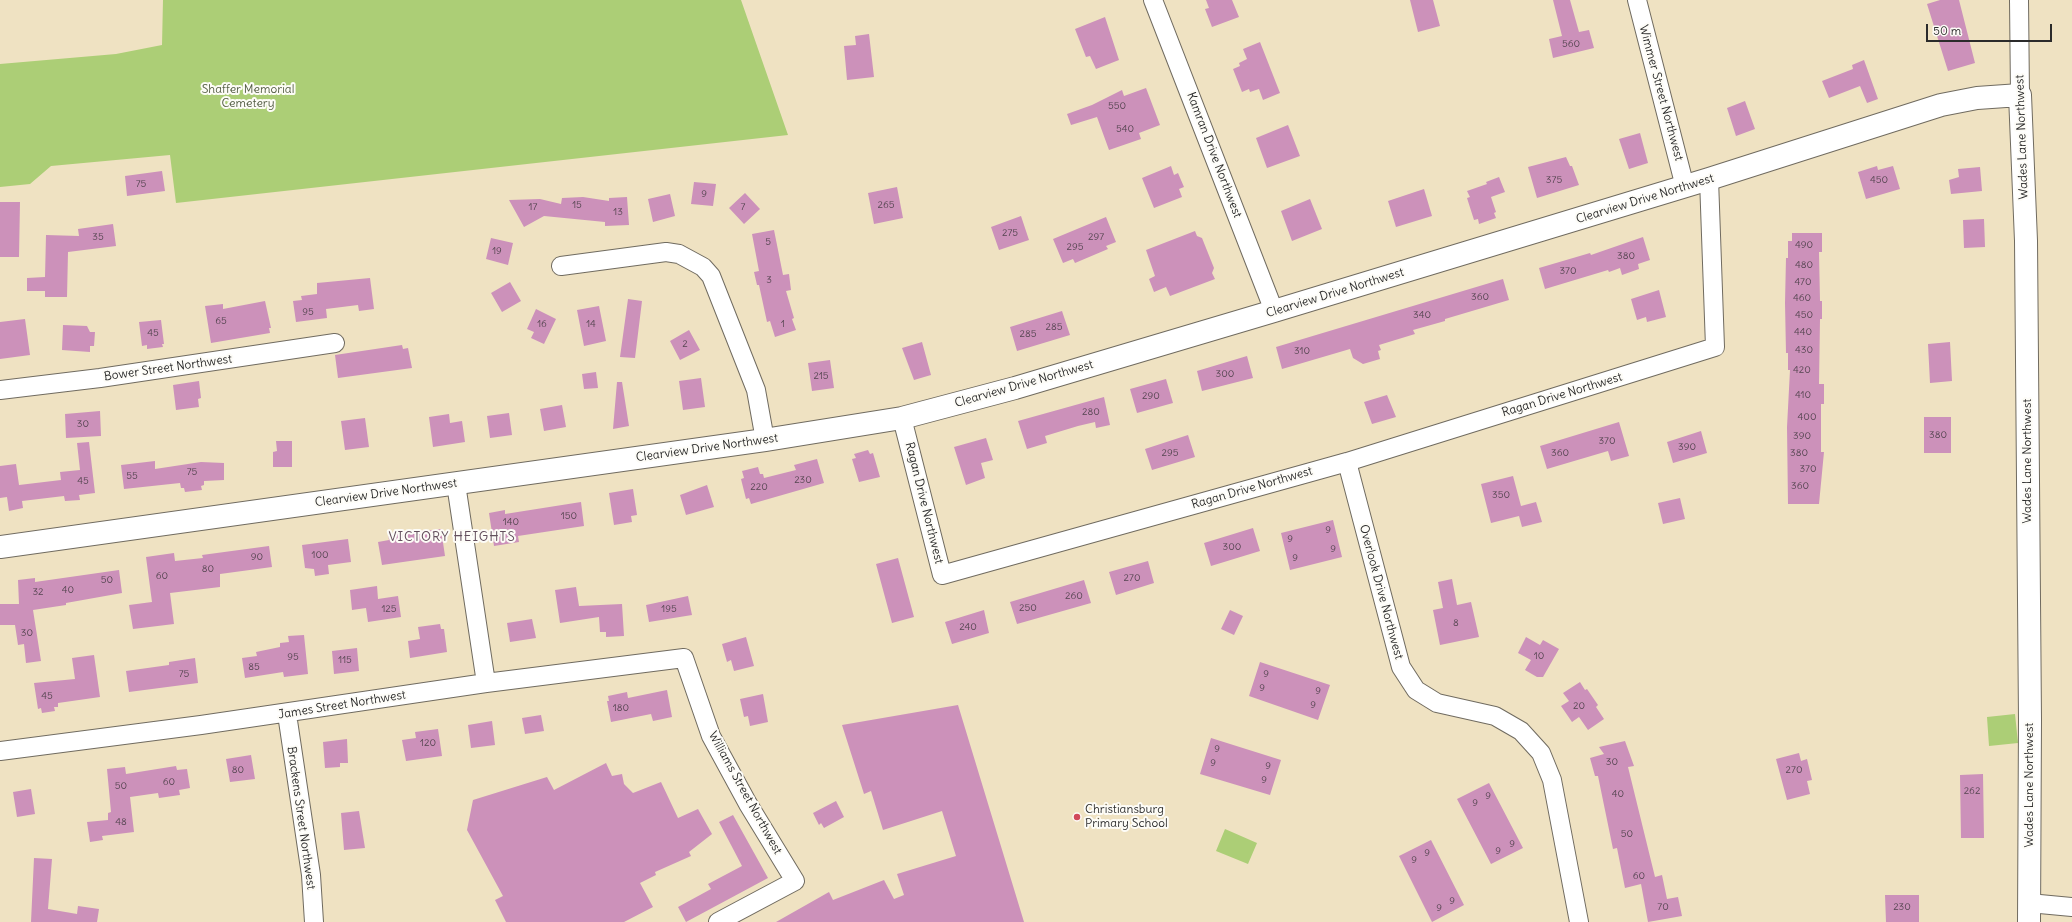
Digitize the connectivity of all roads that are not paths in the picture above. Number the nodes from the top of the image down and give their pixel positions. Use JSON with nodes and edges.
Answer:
{"nodes":[{"id":1,"x":1153,"y":0,"type":"edge"},
{"id":2,"x":1637,"y":0,"type":"edge"},
{"id":3,"x":2019,"y":0,"type":"edge"},
{"id":4,"x":2020,"y":95,"type":"junction"},
{"id":5,"x":1709,"y":179,"type":"junction"},
{"id":6,"x":1686,"y":186,"type":"junction"},
{"id":7,"x":561,"y":266,"type":"dead end"},
{"id":8,"x":1274,"y":311,"type":"junction"},
{"id":9,"x":335,"y":343,"type":"dead end"},
{"id":10,"x":0,"y":390,"type":"edge"},
{"id":11,"x":902,"y":418,"type":"junction"},
{"id":12,"x":766,"y":440,"type":"junction"},
{"id":13,"x":1346,"y":462,"type":"junction"},
{"id":14,"x":456,"y":484,"type":"junction"},
{"id":15,"x":0,"y":547,"type":"edge"},
{"id":16,"x":684,"y":658,"type":"joint"},
{"id":17,"x":486,"y":684,"type":"junction"},
{"id":18,"x":287,"y":714,"type":"junction"},
{"id":19,"x":0,"y":751,"type":"edge"},
{"id":20,"x":2072,"y":906,"type":"edge"},
{"id":21,"x":2029,"y":913,"type":"edge"},
{"id":22,"x":314,"y":922,"type":"edge"},
{"id":23,"x":718,"y":922,"type":"edge"},
{"id":24,"x":1580,"y":922,"type":"edge"}],
"edges":[{"from":1,"to":8,"type":"street","name":"Kamran Drive Northwest"},
{"from":2,"to":6,"type":"street","name":"Wimmer Street Northwest"},
{"from":3,"to":4,"type":"street","name":"Wades Lane Northwest"},
{"from":4,"to":5,"type":"street","name":"Clearview Drive Northwest"},
{"from":4,"to":21,"type":"street","name":"Wades Lane Northwest"},
{"from":5,"to":6,"type":"street","name":"Clearview Drive Northwest"},
{"from":5,"to":13,"type":"street","name":"Ragan Drive Northwest"},
{"from":6,"to":8,"type":"street","name":"Clearview Drive Northwest"},
{"from":7,"to":12,"type":"street"},
{"from":8,"to":11,"type":"street","name":"Clearview Drive Northwest"},
{"from":9,"to":10,"type":"street","name":"Bower Street Northwest"},
{"from":11,"to":12,"type":"street","name":"Clearview Drive Northwest"},
{"from":11,"to":13,"type":"street","name":"Ragan Drive Northwest"},
{"from":12,"to":14,"type":"street","name":"Clearview Drive Northwest"},
{"from":13,"to":24,"type":"street","name":"Overlook Drive Northwest"},
{"from":14,"to":15,"type":"street","name":"Clearview Drive Northwest"},
{"from":14,"to":17,"type":"street"},
{"from":16,"to":17,"type":"street","name":"James Street Northwest"},
{"from":16,"to":23,"type":"street","name":"Williams Street Northwest"},
{"from":17,"to":18,"type":"street","name":"James Street Northwest"},
{"from":18,"to":19,"type":"street","name":"James Street Northwest"},
{"from":18,"to":22,"type":"street","name":"Brackens Street Northwest"},
{"from":20,"to":21,"type":"street"}]}
